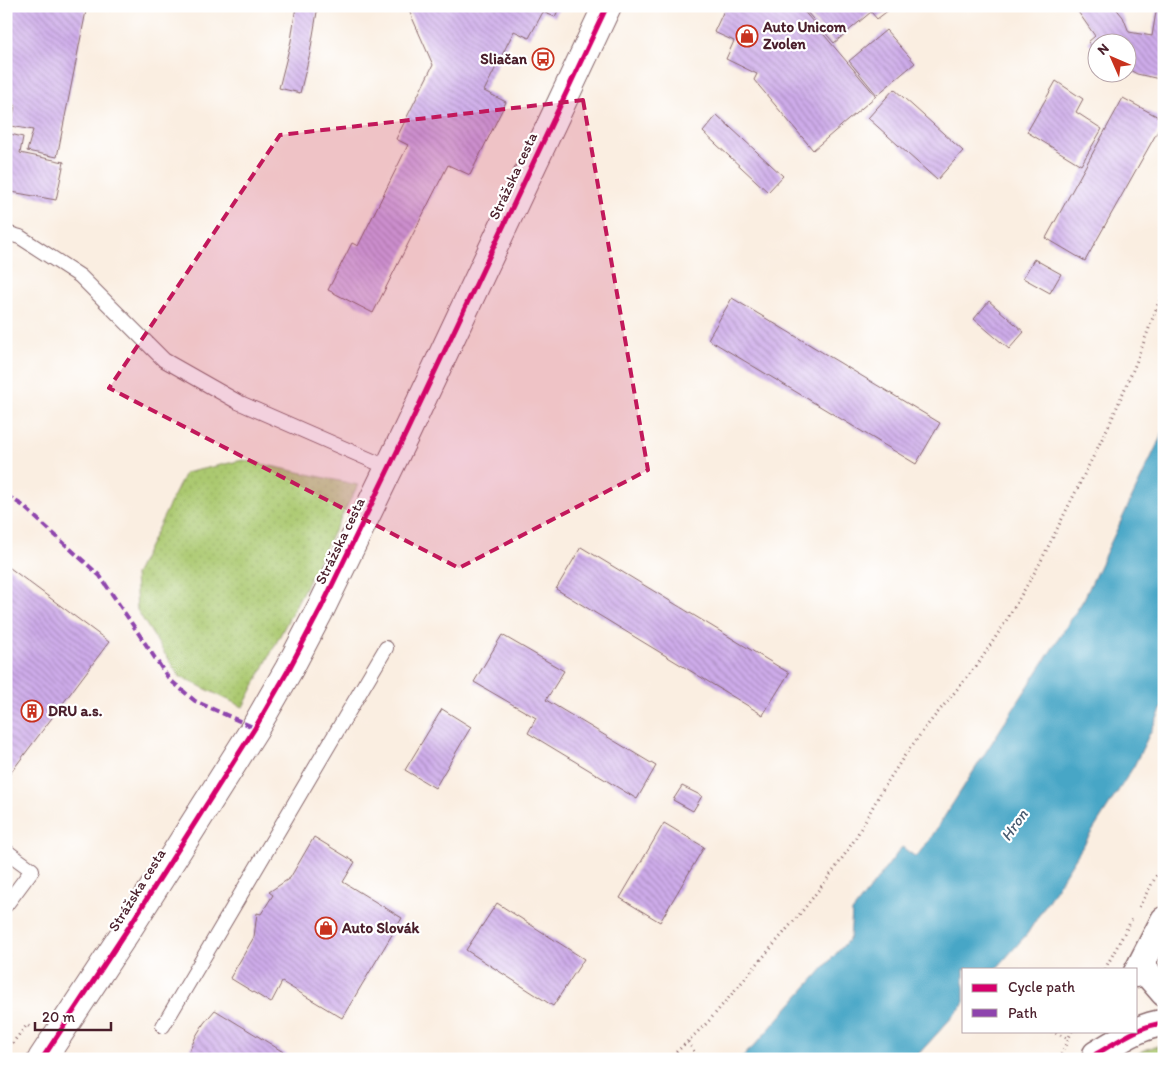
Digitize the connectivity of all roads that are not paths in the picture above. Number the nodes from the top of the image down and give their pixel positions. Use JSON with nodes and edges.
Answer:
{"nodes":[{"id":1,"x":607,"y":6,"type":"edge"},
{"id":2,"x":6,"y":233,"type":"edge"},
{"id":3,"x":389,"y":468,"type":"junction"},
{"id":4,"x":386,"y":648,"type":"dead end"},
{"id":5,"x":6,"y":851,"type":"edge"},
{"id":6,"x":6,"y":905,"type":"edge"},
{"id":7,"x":1164,"y":920,"type":"edge"},
{"id":8,"x":1147,"y":962,"type":"edge"},
{"id":9,"x":1164,"y":993,"type":"edge"},
{"id":10,"x":1164,"y":1023,"type":"edge"},
{"id":11,"x":163,"y":1026,"type":"dead end"},
{"id":12,"x":1138,"y":1031,"type":"edge"},
{"id":13,"x":1135,"y":1032,"type":"edge"},
{"id":14,"x":1093,"y":1047,"type":"edge"},
{"id":15,"x":42,"y":1059,"type":"edge"}],
"edges":[{"from":1,"to":3,"type":"street","name":"Strážska cesta"},
{"from":2,"to":3,"type":"lane"},
{"from":3,"to":15,"type":"street","name":"Strážska cesta"},
{"from":4,"to":11,"type":"lane"},
{"from":5,"to":6,"type":"lane"},
{"from":7,"to":8,"type":"street"},
{"from":8,"to":9,"type":"street"},
{"from":10,"to":12,"type":"street"},
{"from":13,"to":14,"type":"street"}]}
